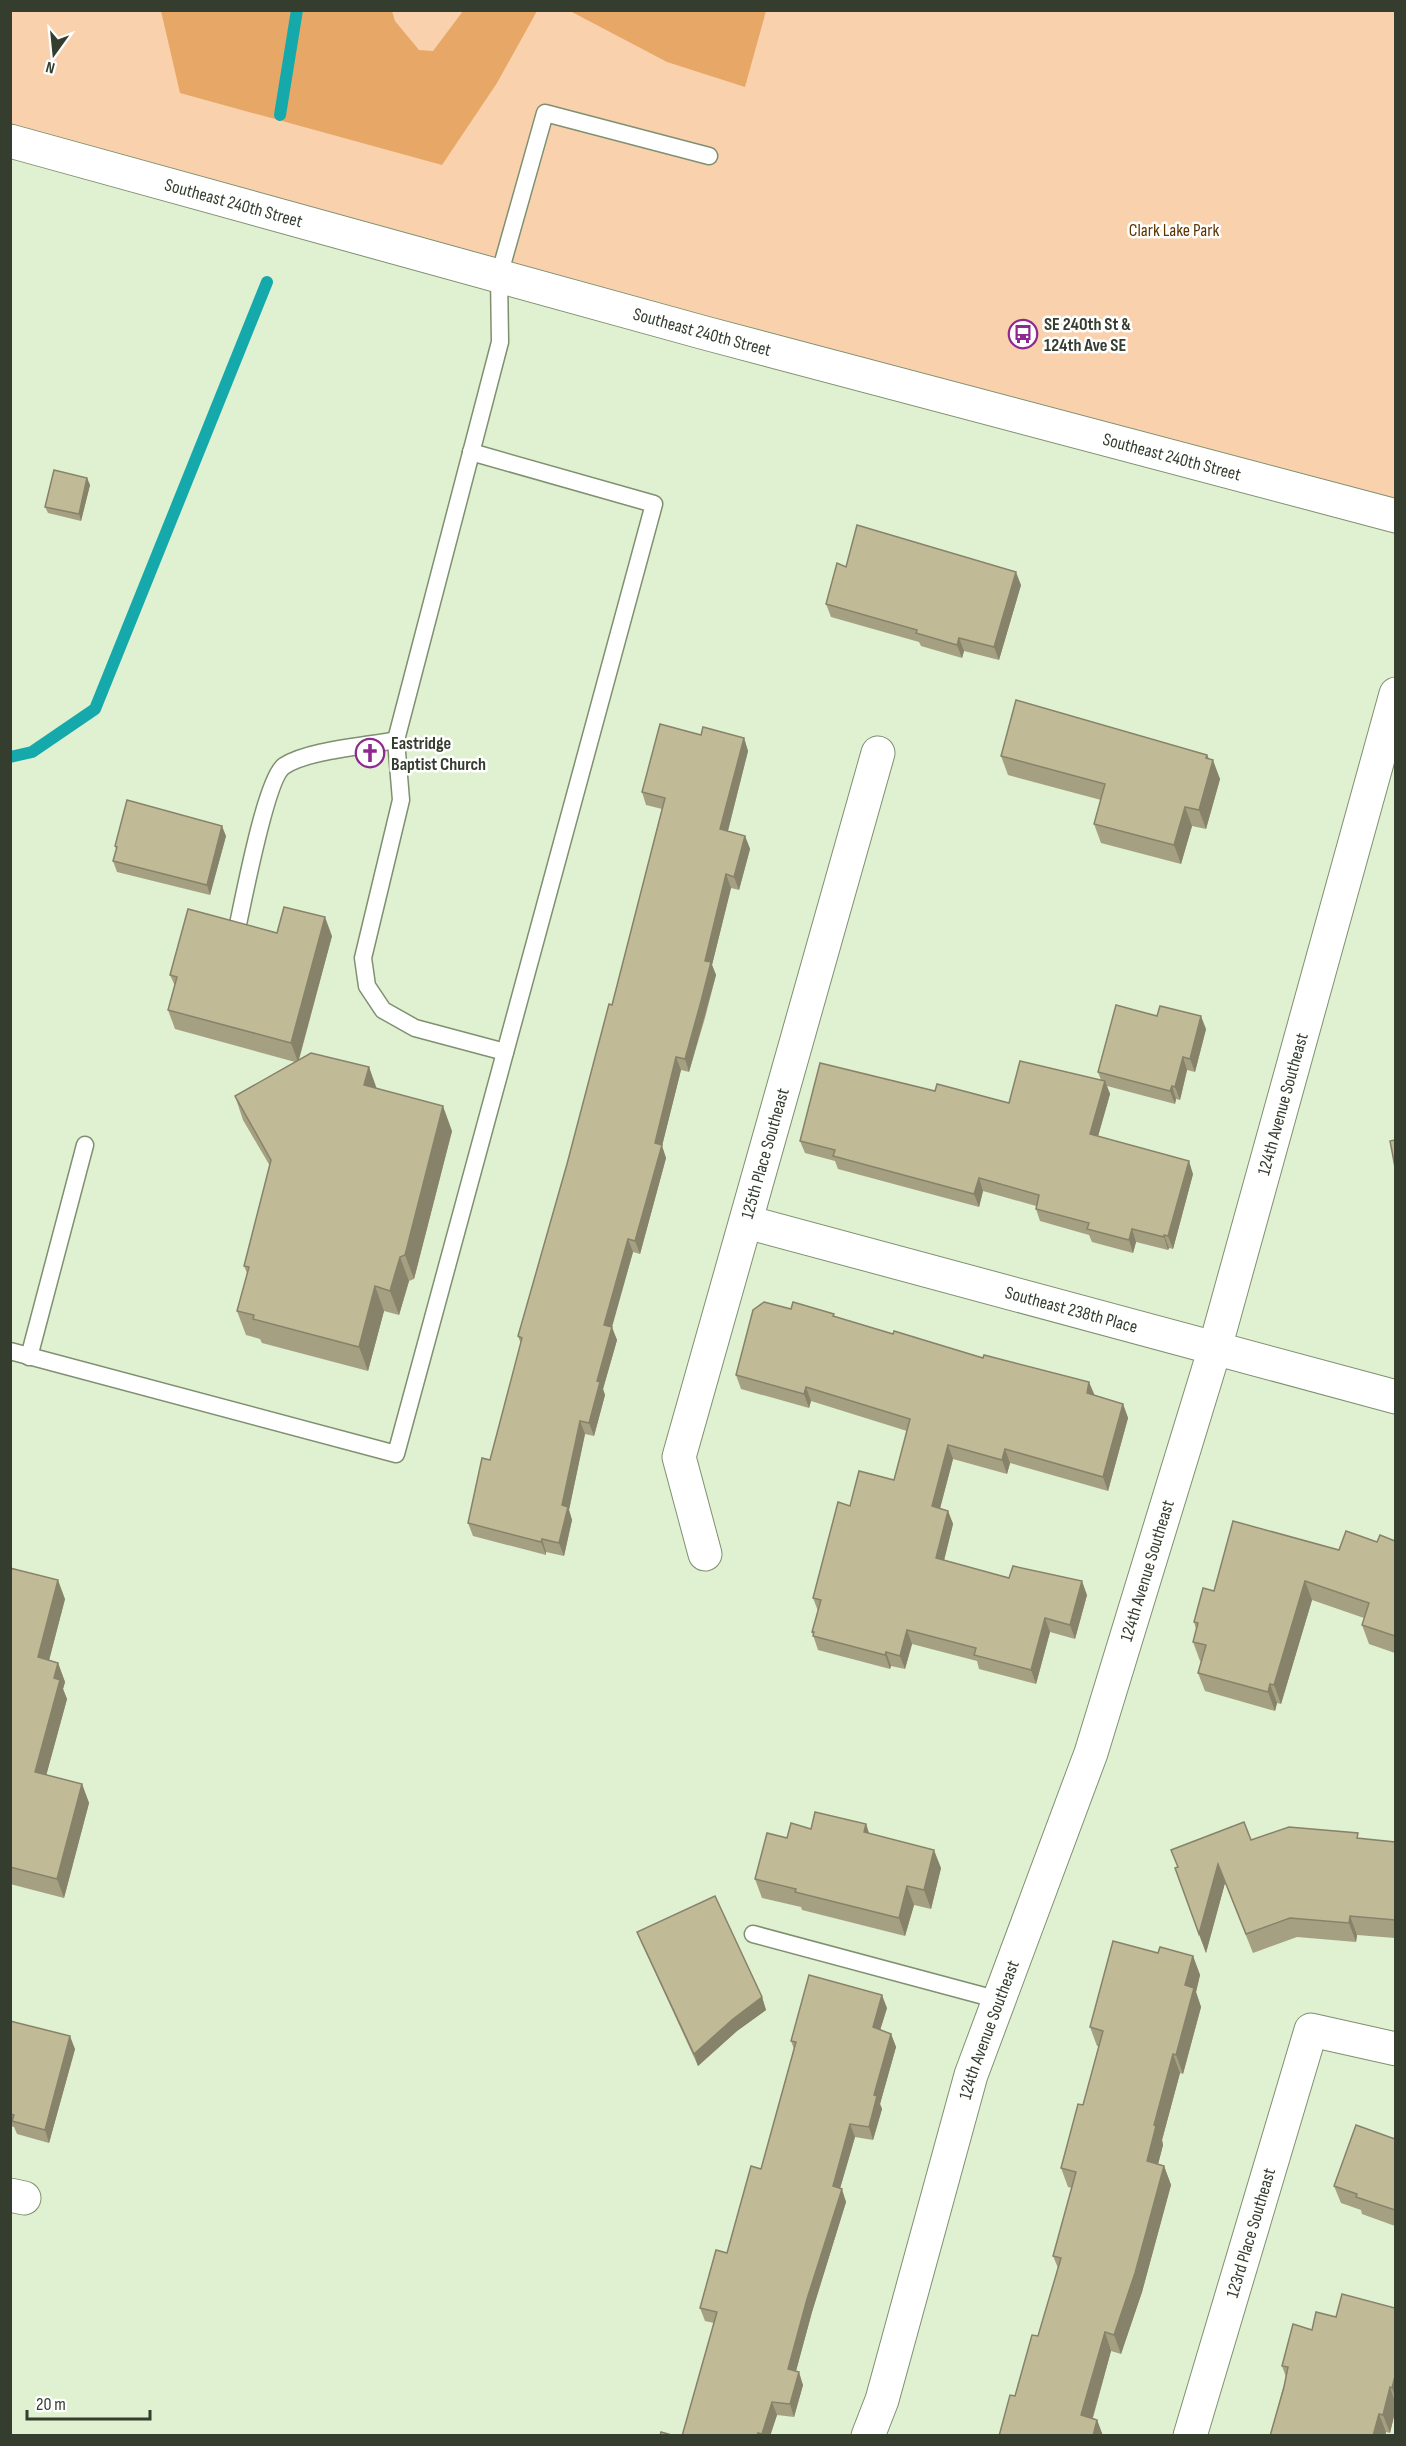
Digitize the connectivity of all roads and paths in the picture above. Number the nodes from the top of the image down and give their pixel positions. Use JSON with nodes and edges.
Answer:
{"nodes":[{"id":1,"x":10,"y":141,"type":"edge"},
{"id":2,"x":709,"y":156,"type":"dead end"},
{"id":3,"x":499,"y":276,"type":"junction"},
{"id":4,"x":471,"y":452,"type":"junction"},
{"id":5,"x":1395,"y":516,"type":"edge"},
{"id":6,"x":1395,"y":694,"type":"edge"},
{"id":7,"x":396,"y":740,"type":"junction"},
{"id":8,"x":878,"y":753,"type":"dead end"},
{"id":9,"x":237,"y":929,"type":"edge"},
{"id":10,"x":505,"y":1052,"type":"junction"},
{"id":11,"x":85,"y":1145,"type":"dead end"},
{"id":12,"x":747,"y":1222,"type":"junction"},
{"id":13,"x":1215,"y":1348,"type":"junction"},
{"id":14,"x":10,"y":1352,"type":"edge"},
{"id":15,"x":29,"y":1357,"type":"junction"},
{"id":16,"x":1395,"y":1397,"type":"edge"},
{"id":17,"x":705,"y":1554,"type":"dead end"},
{"id":18,"x":753,"y":1934,"type":"dead end"},
{"id":19,"x":999,"y":2000,"type":"junction"},
{"id":20,"x":1395,"y":2049,"type":"edge"},
{"id":21,"x":868,"y":2436,"type":"edge"},
{"id":22,"x":1190,"y":2436,"type":"edge"}],
"edges":[{"from":1,"to":3,"type":"street","name":"Southeast 240th Street"},
{"from":2,"to":3,"type":"lane"},
{"from":3,"to":4,"type":"lane"},
{"from":3,"to":5,"type":"street","name":"Southeast 240th Street"},
{"from":4,"to":7,"type":"lane"},
{"from":4,"to":10,"type":"lane"},
{"from":6,"to":13,"type":"street","name":"124th Avenue Southeast"},
{"from":7,"to":9,"type":"lane"},
{"from":7,"to":10,"type":"lane"},
{"from":8,"to":12,"type":"street","name":"125th Place Southeast"},
{"from":10,"to":15,"type":"lane"},
{"from":11,"to":15,"type":"lane"},
{"from":12,"to":13,"type":"street","name":"Southeast 238th Place"},
{"from":12,"to":17,"type":"street","name":"125th Place Southeast"},
{"from":13,"to":16,"type":"street","name":"Southeast 238th Place"},
{"from":13,"to":19,"type":"street","name":"124th Avenue Southeast"},
{"from":14,"to":15,"type":"lane"},
{"from":18,"to":19,"type":"lane"},
{"from":19,"to":21,"type":"street","name":"124th Avenue Southeast"},
{"from":20,"to":22,"type":"street","name":"123rd Place Southeast"}]}
